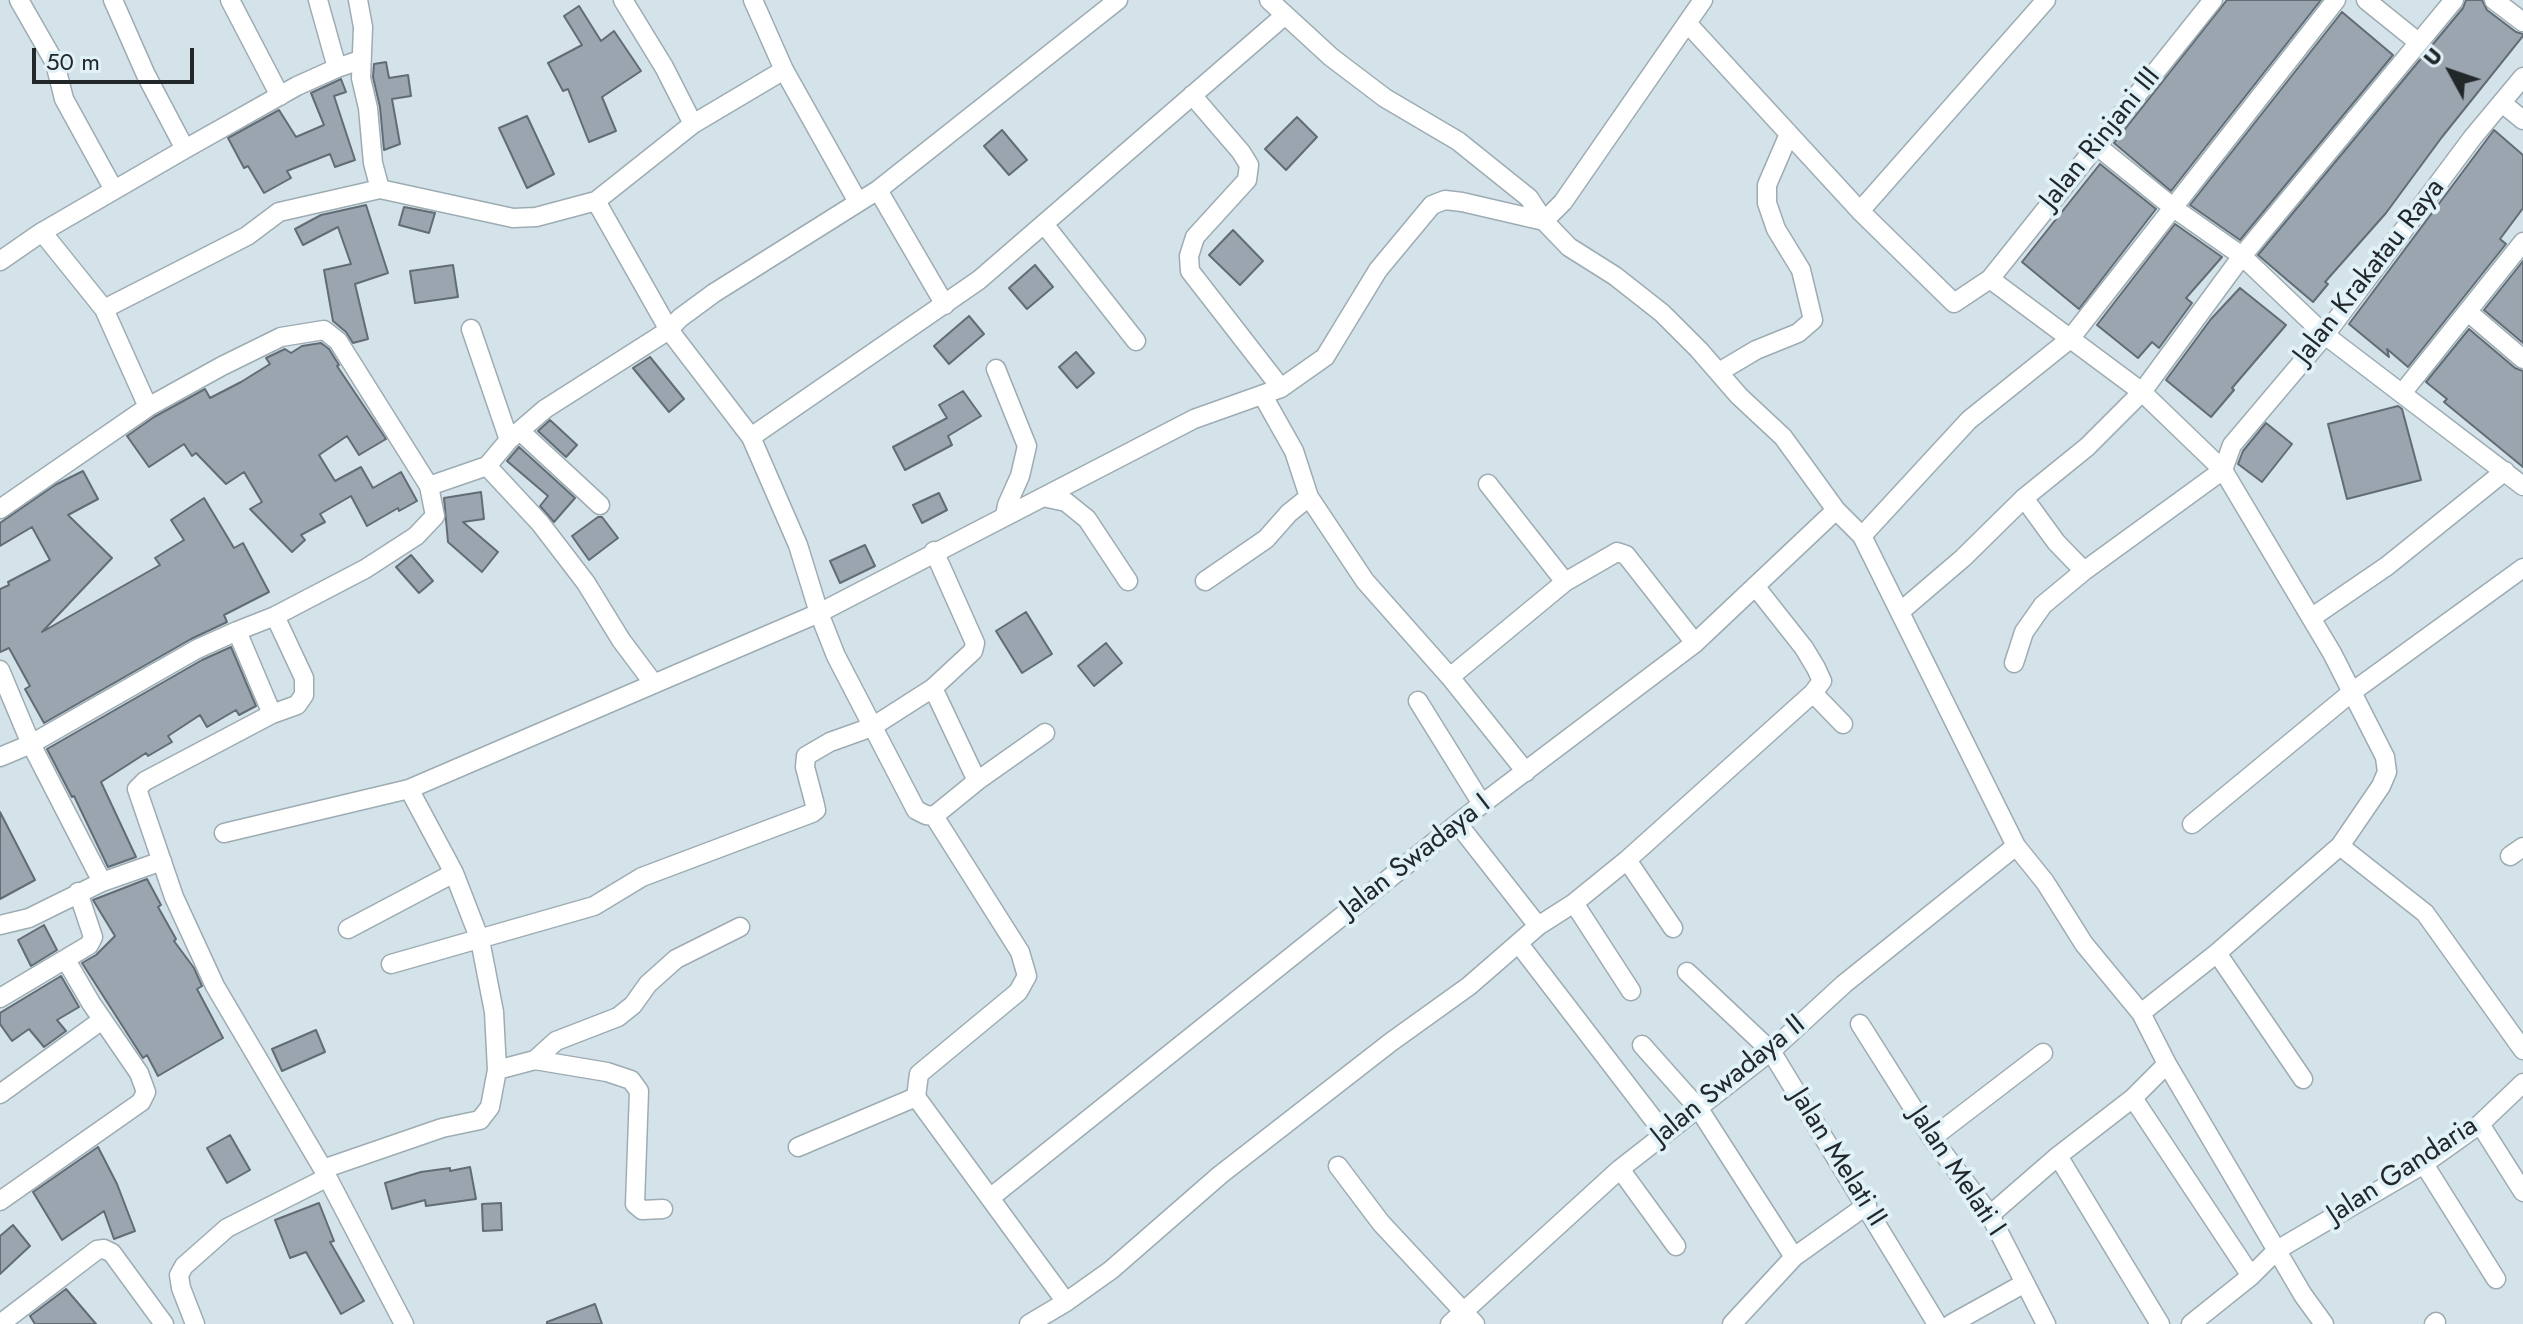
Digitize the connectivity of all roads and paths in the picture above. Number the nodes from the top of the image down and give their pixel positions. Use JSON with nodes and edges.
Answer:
{"nodes":[{"id":1,"x":9,"y":0,"type":"edge"},
{"id":2,"x":19,"y":0,"type":"edge"},
{"id":3,"x":113,"y":0,"type":"edge"},
{"id":4,"x":230,"y":0,"type":"edge"},
{"id":5,"x":318,"y":0,"type":"edge"},
{"id":6,"x":358,"y":0,"type":"edge"},
{"id":7,"x":623,"y":0,"type":"edge"},
{"id":8,"x":753,"y":0,"type":"edge"},
{"id":9,"x":1118,"y":0,"type":"edge"},
{"id":10,"x":1269,"y":0,"type":"edge"},
{"id":11,"x":1703,"y":0,"type":"edge"},
{"id":12,"x":2046,"y":0,"type":"edge"},
{"id":13,"x":2213,"y":0,"type":"edge"},
{"id":14,"x":2336,"y":0,"type":"edge"},
{"id":15,"x":2366,"y":0,"type":"edge"},
{"id":16,"x":2454,"y":0,"type":"edge"},
{"id":17,"x":2494,"y":0,"type":"edge"},
{"id":18,"x":0,"y":4,"type":"edge"},
{"id":19,"x":1284,"y":16,"type":"junction"},
{"id":20,"x":2523,"y":22,"type":"edge"},
{"id":21,"x":1687,"y":23,"type":"junction"},
{"id":22,"x":2418,"y":42,"type":"junction"},
{"id":23,"x":360,"y":60,"type":"junction"},
{"id":24,"x":337,"y":68,"type":"junction"},
{"id":25,"x":784,"y":70,"type":"junction"},
{"id":26,"x":2523,"y":77,"type":"edge"},
{"id":27,"x":1192,"y":95,"type":"junction"},
{"id":28,"x":280,"y":96,"type":"junction"},
{"id":29,"x":2502,"y":103,"type":"junction"},
{"id":30,"x":2523,"y":120,"type":"edge"},
{"id":31,"x":693,"y":124,"type":"junction"},
{"id":32,"x":1789,"y":134,"type":"junction"},
{"id":33,"x":2096,"y":145,"type":"junction"},
{"id":34,"x":185,"y":149,"type":"junction"},
{"id":35,"x":380,"y":189,"type":"junction"},
{"id":36,"x":114,"y":190,"type":"junction"},
{"id":37,"x":878,"y":190,"type":"junction"},
{"id":38,"x":596,"y":201,"type":"junction"},
{"id":39,"x":858,"y":202,"type":"junction"},
{"id":40,"x":2175,"y":209,"type":"junction"},
{"id":41,"x":1860,"y":211,"type":"junction"},
{"id":42,"x":1544,"y":221,"type":"junction"},
{"id":43,"x":1044,"y":224,"type":"junction"},
{"id":44,"x":42,"y":232,"type":"junction"},
{"id":45,"x":2523,"y":242,"type":"edge"},
{"id":46,"x":2242,"y":256,"type":"junction"},
{"id":47,"x":0,"y":261,"type":"edge"},
{"id":48,"x":1990,"y":279,"type":"junction"},
{"id":49,"x":945,"y":305,"type":"junction"},
{"id":50,"x":104,"y":309,"type":"junction"},
{"id":51,"x":2468,"y":312,"type":"junction"},
{"id":52,"x":471,"y":329,"type":"dead end"},
{"id":53,"x":669,"y":330,"type":"junction"},
{"id":54,"x":2325,"y":335,"type":"junction"},
{"id":55,"x":2070,"y":339,"type":"junction"},
{"id":56,"x":1136,"y":341,"type":"dead end"},
{"id":57,"x":2523,"y":359,"type":"edge"},
{"id":58,"x":996,"y":369,"type":"dead end"},
{"id":59,"x":1719,"y":372,"type":"junction"},
{"id":60,"x":1281,"y":388,"type":"junction"},
{"id":61,"x":2142,"y":392,"type":"junction"},
{"id":62,"x":2403,"y":392,"type":"junction"},
{"id":63,"x":1263,"y":396,"type":"junction"},
{"id":64,"x":148,"y":407,"type":"junction"},
{"id":65,"x":514,"y":436,"type":"junction"},
{"id":66,"x":751,"y":437,"type":"junction"},
{"id":67,"x":487,"y":466,"type":"junction"},
{"id":68,"x":2223,"y":470,"type":"junction"},
{"id":69,"x":2505,"y":471,"type":"junction"},
{"id":70,"x":1488,"y":484,"type":"dead end"},
{"id":71,"x":429,"y":486,"type":"junction"},
{"id":72,"x":2523,"y":486,"type":"edge"},
{"id":73,"x":1043,"y":497,"type":"junction"},
{"id":74,"x":1309,"y":497,"type":"junction"},
{"id":75,"x":2024,"y":498,"type":"junction"},
{"id":76,"x":600,"y":505,"type":"dead end"},
{"id":77,"x":0,"y":509,"type":"edge"},
{"id":78,"x":1836,"y":510,"type":"junction"},
{"id":79,"x":1005,"y":516,"type":"junction"},
{"id":80,"x":1862,"y":536,"type":"junction"},
{"id":81,"x":934,"y":551,"type":"junction"},
{"id":82,"x":2523,"y":568,"type":"edge"},
{"id":83,"x":2084,"y":571,"type":"junction"},
{"id":84,"x":1128,"y":581,"type":"dead end"},
{"id":85,"x":1205,"y":581,"type":"dead end"},
{"id":86,"x":1565,"y":582,"type":"junction"},
{"id":87,"x":1755,"y":586,"type":"junction"},
{"id":88,"x":1901,"y":611,"type":"junction"},
{"id":89,"x":819,"y":613,"type":"junction"},
{"id":90,"x":275,"y":616,"type":"junction"},
{"id":91,"x":2311,"y":618,"type":"junction"},
{"id":92,"x":237,"y":631,"type":"junction"},
{"id":93,"x":1695,"y":643,"type":"junction"},
{"id":94,"x":2014,"y":663,"type":"dead end"},
{"id":95,"x":0,"y":670,"type":"edge"},
{"id":96,"x":1450,"y":677,"type":"junction"},
{"id":97,"x":654,"y":684,"type":"junction"},
{"id":98,"x":933,"y":688,"type":"junction"},
{"id":99,"x":2352,"y":692,"type":"junction"},
{"id":100,"x":1813,"y":693,"type":"junction"},
{"id":101,"x":1418,"y":701,"type":"dead end"},
{"id":102,"x":272,"y":714,"type":"junction"},
{"id":103,"x":1843,"y":724,"type":"dead end"},
{"id":104,"x":872,"y":727,"type":"junction"},
{"id":105,"x":1045,"y":733,"type":"dead end"},
{"id":106,"x":31,"y":744,"type":"junction"},
{"id":107,"x":0,"y":757,"type":"edge"},
{"id":108,"x":1526,"y":772,"type":"junction"},
{"id":109,"x":977,"y":781,"type":"junction"},
{"id":110,"x":409,"y":789,"type":"junction"},
{"id":111,"x":1482,"y":804,"type":"junction"},
{"id":112,"x":934,"y":816,"type":"junction"},
{"id":113,"x":1458,"y":824,"type":"junction"},
{"id":114,"x":2192,"y":824,"type":"dead end"},
{"id":115,"x":224,"y":833,"type":"dead end"},
{"id":116,"x":2016,"y":846,"type":"junction"},
{"id":117,"x":2340,"y":846,"type":"junction"},
{"id":118,"x":1627,"y":860,"type":"junction"},
{"id":119,"x":162,"y":861,"type":"junction"},
{"id":120,"x":454,"y":873,"type":"junction"},
{"id":121,"x":102,"y":882,"type":"junction"},
{"id":122,"x":78,"y":892,"type":"junction"},
{"id":123,"x":1574,"y":903,"type":"junction"},
{"id":124,"x":0,"y":925,"type":"edge"},
{"id":125,"x":1538,"y":926,"type":"junction"},
{"id":126,"x":740,"y":927,"type":"dead end"},
{"id":127,"x":1673,"y":928,"type":"dead end"},
{"id":128,"x":348,"y":929,"type":"dead end"},
{"id":129,"x":480,"y":940,"type":"junction"},
{"id":130,"x":1519,"y":944,"type":"junction"},
{"id":131,"x":2217,"y":953,"type":"junction"},
{"id":132,"x":66,"y":960,"type":"junction"},
{"id":133,"x":391,"y":964,"type":"dead end"},
{"id":134,"x":1687,"y":972,"type":"dead end"},
{"id":135,"x":1631,"y":991,"type":"dead end"},
{"id":136,"x":0,"y":998,"type":"edge"},
{"id":137,"x":2141,"y":1013,"type":"junction"},
{"id":138,"x":102,"y":1020,"type":"junction"},
{"id":139,"x":1860,"y":1024,"type":"dead end"},
{"id":140,"x":1642,"y":1045,"type":"dead end"},
{"id":141,"x":2523,"y":1050,"type":"edge"},
{"id":142,"x":1771,"y":1051,"type":"junction"},
{"id":143,"x":2043,"y":1053,"type":"dead end"},
{"id":144,"x":535,"y":1060,"type":"junction"},
{"id":145,"x":2167,"y":1064,"type":"junction"},
{"id":146,"x":497,"y":1070,"type":"junction"},
{"id":147,"x":2303,"y":1079,"type":"dead end"},
{"id":148,"x":2523,"y":1083,"type":"edge"},
{"id":149,"x":0,"y":1094,"type":"edge"},
{"id":150,"x":916,"y":1097,"type":"junction"},
{"id":151,"x":2133,"y":1098,"type":"junction"},
{"id":152,"x":1699,"y":1109,"type":"junction"},
{"id":153,"x":2480,"y":1124,"type":"junction"},
{"id":154,"x":1664,"y":1133,"type":"junction"},
{"id":155,"x":1932,"y":1138,"type":"junction"},
{"id":156,"x":798,"y":1147,"type":"dead end"},
{"id":157,"x":2058,"y":1156,"type":"junction"},
{"id":158,"x":2424,"y":1164,"type":"junction"},
{"id":159,"x":1338,"y":1166,"type":"dead end"},
{"id":160,"x":1620,"y":1169,"type":"junction"},
{"id":161,"x":325,"y":1173,"type":"junction"},
{"id":162,"x":2523,"y":1192,"type":"edge"},
{"id":163,"x":990,"y":1198,"type":"junction"},
{"id":164,"x":0,"y":1201,"type":"edge"},
{"id":165,"x":1867,"y":1205,"type":"junction"},
{"id":166,"x":663,"y":1209,"type":"dead end"},
{"id":167,"x":1990,"y":1215,"type":"junction"},
{"id":168,"x":1676,"y":1246,"type":"dead end"},
{"id":169,"x":2277,"y":1250,"type":"junction"},
{"id":170,"x":1794,"y":1257,"type":"junction"},
{"id":171,"x":2251,"y":1276,"type":"junction"},
{"id":172,"x":2496,"y":1279,"type":"dead end"},
{"id":173,"x":2025,"y":1283,"type":"junction"},
{"id":174,"x":1066,"y":1302,"type":"junction"},
{"id":175,"x":1463,"y":1320,"type":"edge"},
{"id":176,"x":0,"y":1324,"type":"edge"},
{"id":177,"x":164,"y":1324,"type":"edge"},
{"id":178,"x":195,"y":1324,"type":"edge"},
{"id":179,"x":404,"y":1324,"type":"edge"},
{"id":180,"x":1029,"y":1324,"type":"edge"},
{"id":181,"x":1732,"y":1324,"type":"edge"},
{"id":182,"x":1937,"y":1324,"type":"edge"},
{"id":183,"x":1951,"y":1324,"type":"edge"},
{"id":184,"x":2046,"y":1324,"type":"edge"},
{"id":185,"x":2160,"y":1324,"type":"edge"},
{"id":186,"x":2191,"y":1324,"type":"edge"},
{"id":187,"x":2324,"y":1324,"type":"edge"}],
"edges":[{"from":1,"to":18,"type":"street"},
{"from":2,"to":36,"type":"street"},
{"from":3,"to":34,"type":"street"},
{"from":4,"to":28,"type":"street"},
{"from":5,"to":24,"type":"street"},
{"from":6,"to":23,"type":"street"},
{"from":7,"to":31,"type":"street"},
{"from":8,"to":25,"type":"street"},
{"from":9,"to":37,"type":"street"},
{"from":10,"to":19,"type":"street"},
{"from":11,"to":21,"type":"street"},
{"from":12,"to":41,"type":"street"},
{"from":13,"to":33,"type":"street","name":"Jalan Rinjani III"},
{"from":14,"to":40,"type":"street"},
{"from":15,"to":22,"type":"street"},
{"from":16,"to":22,"type":"street"},
{"from":17,"to":20,"type":"street"},
{"from":19,"to":27,"type":"street"},
{"from":19,"to":42,"type":"street"},
{"from":21,"to":32,"type":"street"},
{"from":21,"to":42,"type":"street"},
{"from":22,"to":46,"type":"street"},
{"from":23,"to":24,"type":"street"},
{"from":23,"to":35,"type":"street"},
{"from":24,"to":28,"type":"street"},
{"from":25,"to":31,"type":"street"},
{"from":25,"to":39,"type":"street"},
{"from":26,"to":29,"type":"street","name":"Jalan Krakatau Raya"},
{"from":27,"to":43,"type":"street"},
{"from":27,"to":60,"type":"street"},
{"from":28,"to":34,"type":"street"},
{"from":29,"to":30,"type":"street"},
{"from":29,"to":54,"type":"street","name":"Jalan Krakatau Raya"},
{"from":31,"to":38,"type":"street"},
{"from":32,"to":41,"type":"street"},
{"from":32,"to":59,"type":"street"},
{"from":33,"to":40,"type":"street"},
{"from":33,"to":48,"type":"street","name":"Jalan Rinjani III"},
{"from":34,"to":36,"type":"street"},
{"from":35,"to":38,"type":"street"},
{"from":35,"to":50,"type":"street"},
{"from":36,"to":44,"type":"street"},
{"from":37,"to":39,"type":"street"},
{"from":37,"to":49,"type":"street"},
{"from":38,"to":53,"type":"street"},
{"from":39,"to":53,"type":"street"},
{"from":40,"to":46,"type":"street"},
{"from":40,"to":55,"type":"street"},
{"from":41,"to":48,"type":"street","name":"Jalan Rinjani III"},
{"from":42,"to":59,"type":"street"},
{"from":42,"to":60,"type":"street"},
{"from":43,"to":49,"type":"street"},
{"from":43,"to":56,"type":"street"},
{"from":44,"to":47,"type":"street"},
{"from":44,"to":50,"type":"street"},
{"from":45,"to":51,"type":"street"},
{"from":46,"to":54,"type":"street"},
{"from":46,"to":61,"type":"street"},
{"from":48,"to":55,"type":"street"},
{"from":49,"to":66,"type":"street"},
{"from":50,"to":64,"type":"street"},
{"from":51,"to":57,"type":"street"},
{"from":51,"to":62,"type":"street"},
{"from":52,"to":65,"type":"street"},
{"from":53,"to":65,"type":"street"},
{"from":53,"to":66,"type":"street"},
{"from":54,"to":62,"type":"street"},
{"from":54,"to":68,"type":"street","name":"Jalan Krakatau Raya"},
{"from":55,"to":61,"type":"street"},
{"from":55,"to":80,"type":"street"},
{"from":58,"to":79,"type":"street"},
{"from":59,"to":78,"type":"street"},
{"from":60,"to":63,"type":"street"},
{"from":61,"to":68,"type":"street"},
{"from":61,"to":75,"type":"street"},
{"from":62,"to":69,"type":"street"},
{"from":63,"to":73,"type":"street"},
{"from":63,"to":74,"type":"street"},
{"from":64,"to":71,"type":"street"},
{"from":64,"to":77,"type":"street"},
{"from":65,"to":67,"type":"street"},
{"from":65,"to":76,"type":"street"},
{"from":66,"to":89,"type":"street"},
{"from":67,"to":71,"type":"street"},
{"from":67,"to":97,"type":"street"},
{"from":68,"to":83,"type":"street"},
{"from":68,"to":91,"type":"street"},
{"from":69,"to":72,"type":"street"},
{"from":69,"to":91,"type":"street"},
{"from":70,"to":86,"type":"street"},
{"from":71,"to":90,"type":"street"},
{"from":73,"to":79,"type":"street"},
{"from":73,"to":84,"type":"street"},
{"from":74,"to":85,"type":"street"},
{"from":74,"to":96,"type":"street"},
{"from":75,"to":83,"type":"street"},
{"from":75,"to":88,"type":"street"},
{"from":78,"to":80,"type":"street"},
{"from":78,"to":87,"type":"street","name":"Jalan Swadaya I"},
{"from":79,"to":81,"type":"street"},
{"from":80,"to":88,"type":"street"},
{"from":81,"to":89,"type":"street"},
{"from":81,"to":98,"type":"street"},
{"from":82,"to":99,"type":"street"},
{"from":83,"to":94,"type":"street"},
{"from":86,"to":93,"type":"street"},
{"from":86,"to":96,"type":"street"},
{"from":87,"to":93,"type":"street","name":"Jalan Swadaya I"},
{"from":87,"to":100,"type":"street"},
{"from":88,"to":116,"type":"street"},
{"from":89,"to":97,"type":"street"},
{"from":89,"to":104,"type":"street"},
{"from":90,"to":92,"type":"street"},
{"from":90,"to":102,"type":"street"},
{"from":91,"to":99,"type":"street"},
{"from":92,"to":102,"type":"street"},
{"from":92,"to":106,"type":"street"},
{"from":93,"to":108,"type":"street","name":"Jalan Swadaya I"},
{"from":95,"to":106,"type":"street"},
{"from":96,"to":108,"type":"street"},
{"from":97,"to":110,"type":"street"},
{"from":98,"to":104,"type":"street"},
{"from":98,"to":109,"type":"street"},
{"from":99,"to":114,"type":"street"},
{"from":99,"to":117,"type":"street"},
{"from":100,"to":103,"type":"street"},
{"from":100,"to":118,"type":"street"},
{"from":101,"to":111,"type":"street"},
{"from":102,"to":119,"type":"street"},
{"from":104,"to":112,"type":"street"},
{"from":104,"to":129,"type":"street"},
{"from":105,"to":109,"type":"street"},
{"from":106,"to":107,"type":"street"},
{"from":106,"to":121,"type":"street"},
{"from":108,"to":111,"type":"street","name":"Jalan Swadaya I"},
{"from":109,"to":112,"type":"street"},
{"from":110,"to":115,"type":"street"},
{"from":110,"to":120,"type":"street"},
{"from":111,"to":113,"type":"street","name":"Jalan Swadaya I"},
{"from":112,"to":150,"type":"street"},
{"from":113,"to":125,"type":"street"},
{"from":113,"to":163,"type":"street","name":"Jalan Swadaya I"},
{"from":116,"to":137,"type":"street"},
{"from":116,"to":142,"type":"street","name":"Jalan Swadaya II"},
{"from":117,"to":131,"type":"street"},
{"from":117,"to":141,"type":"street"},
{"from":118,"to":123,"type":"street"},
{"from":118,"to":127,"type":"street"},
{"from":119,"to":121,"type":"street"},
{"from":119,"to":161,"type":"street"},
{"from":120,"to":128,"type":"street"},
{"from":120,"to":129,"type":"street"},
{"from":121,"to":122,"type":"street"},
{"from":122,"to":124,"type":"street"},
{"from":122,"to":132,"type":"street"},
{"from":123,"to":125,"type":"street"},
{"from":123,"to":135,"type":"street"},
{"from":125,"to":130,"type":"street"},
{"from":126,"to":144,"type":"street"},
{"from":129,"to":133,"type":"street"},
{"from":129,"to":146,"type":"street"},
{"from":130,"to":154,"type":"street"},
{"from":130,"to":174,"type":"street"},
{"from":131,"to":137,"type":"street"},
{"from":131,"to":147,"type":"street"},
{"from":132,"to":136,"type":"street"},
{"from":132,"to":138,"type":"street"},
{"from":134,"to":142,"type":"street","name":"Jalan Melati II"},
{"from":137,"to":145,"type":"street"},
{"from":138,"to":149,"type":"street"},
{"from":138,"to":164,"type":"street"},
{"from":139,"to":155,"type":"street","name":"Jalan Melati I"},
{"from":140,"to":152,"type":"street"},
{"from":142,"to":152,"type":"street","name":"Jalan Swadaya II"},
{"from":142,"to":165,"type":"street","name":"Jalan Melati II"},
{"from":143,"to":155,"type":"street"},
{"from":144,"to":146,"type":"street"},
{"from":144,"to":166,"type":"street"},
{"from":145,"to":151,"type":"street"},
{"from":145,"to":169,"type":"street"},
{"from":146,"to":161,"type":"street"},
{"from":148,"to":153,"type":"street","name":"Jalan Gandaria"},
{"from":150,"to":156,"type":"street"},
{"from":150,"to":163,"type":"street"},
{"from":151,"to":157,"type":"street"},
{"from":151,"to":171,"type":"street"},
{"from":152,"to":154,"type":"street","name":"Jalan Swadaya II"},
{"from":152,"to":170,"type":"street"},
{"from":153,"to":158,"type":"street","name":"Jalan Gandaria"},
{"from":153,"to":162,"type":"street"},
{"from":154,"to":160,"type":"street","name":"Jalan Swadaya II"},
{"from":155,"to":167,"type":"street","name":"Jalan Melati I"},
{"from":157,"to":167,"type":"street"},
{"from":157,"to":185,"type":"street"},
{"from":158,"to":169,"type":"street","name":"Jalan Gandaria"},
{"from":158,"to":172,"type":"street"},
{"from":159,"to":175,"type":"street"},
{"from":160,"to":168,"type":"street"},
{"from":160,"to":175,"type":"street","name":"Jalan Swadaya II"},
{"from":161,"to":178,"type":"street"},
{"from":161,"to":179,"type":"street"},
{"from":163,"to":174,"type":"street"},
{"from":165,"to":170,"type":"street"},
{"from":165,"to":182,"type":"street","name":"Jalan Melati II"},
{"from":167,"to":173,"type":"street","name":"Jalan Melati I"},
{"from":169,"to":171,"type":"street","name":"Jalan Gandaria"},
{"from":169,"to":187,"type":"street"},
{"from":170,"to":181,"type":"street"},
{"from":171,"to":186,"type":"street","name":"Jalan Gandaria"},
{"from":173,"to":183,"type":"street"},
{"from":173,"to":184,"type":"street","name":"Jalan Melati I"},
{"from":174,"to":180,"type":"street"},
{"from":176,"to":177,"type":"street"}]}
